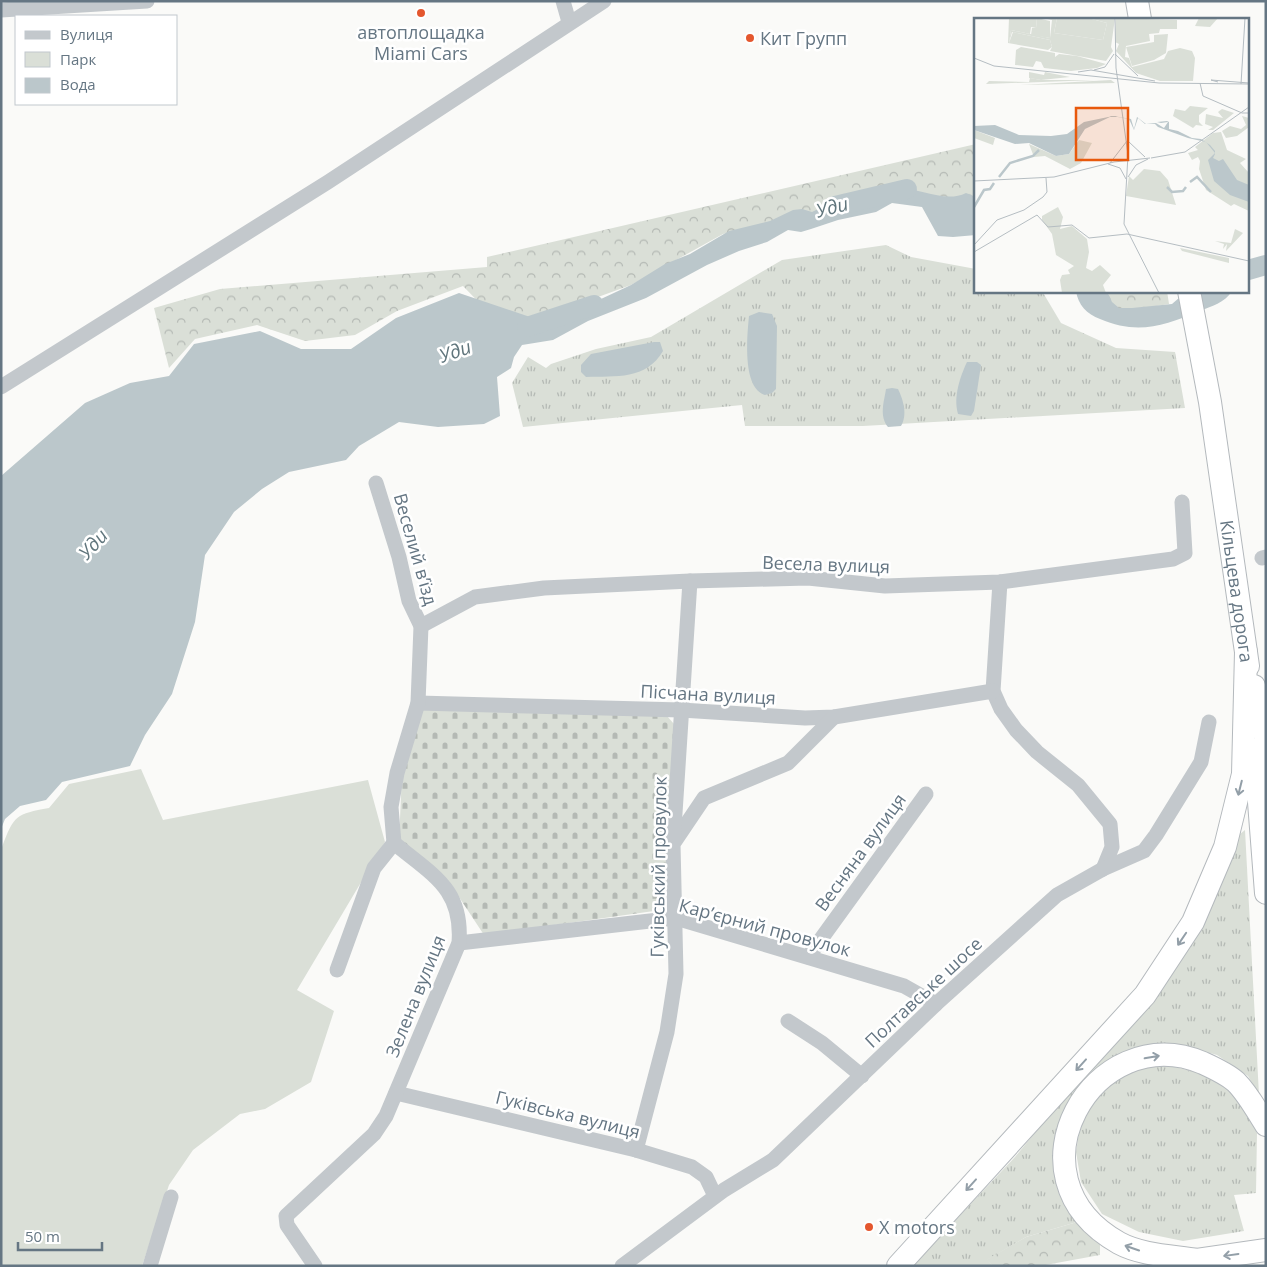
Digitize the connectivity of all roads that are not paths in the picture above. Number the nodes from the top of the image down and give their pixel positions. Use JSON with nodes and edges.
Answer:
{"nodes":[{"id":1,"x":147,"y":1,"type":"edge"},
{"id":2,"x":564,"y":1,"type":"edge"},
{"id":3,"x":604,"y":1,"type":"edge"},
{"id":4,"x":1136,"y":1,"type":"edge"},
{"id":5,"x":1,"y":10,"type":"edge"},
{"id":6,"x":1140,"y":18,"type":"edge"},
{"id":7,"x":569,"y":22,"type":"junction"},
{"id":8,"x":1189,"y":292,"type":"edge"},
{"id":9,"x":1,"y":387,"type":"edge"},
{"id":10,"x":376,"y":483,"type":"dead end"},
{"id":11,"x":1182,"y":502,"type":"dead end"},
{"id":12,"x":690,"y":581,"type":"junction"},
{"id":13,"x":1000,"y":582,"type":"junction"},
{"id":14,"x":421,"y":626,"type":"junction"},
{"id":15,"x":1246,"y":652,"type":"junction"},
{"id":16,"x":994,"y":691,"type":"junction"},
{"id":17,"x":418,"y":703,"type":"junction"},
{"id":18,"x":681,"y":710,"type":"junction"},
{"id":19,"x":834,"y":717,"type":"junction"},
{"id":20,"x":1209,"y":722,"type":"dead end"},
{"id":21,"x":1266,"y":739,"type":"edge"},
{"id":22,"x":926,"y":794,"type":"dead end"},
{"id":23,"x":394,"y":843,"type":"junction"},
{"id":24,"x":674,"y":844,"type":"junction"},
{"id":25,"x":1103,"y":869,"type":"junction"},
{"id":26,"x":1266,"y":893,"type":"edge"},
{"id":27,"x":676,"y":918,"type":"junction"},
{"id":28,"x":459,"y":943,"type":"junction"},
{"id":29,"x":808,"y":957,"type":"junction"},
{"id":30,"x":337,"y":970,"type":"dead end"},
{"id":31,"x":936,"y":1004,"type":"junction"},
{"id":32,"x":788,"y":1021,"type":"dead end"},
{"id":33,"x":862,"y":1076,"type":"junction"},
{"id":34,"x":396,"y":1093,"type":"junction"},
{"id":35,"x":1266,"y":1126,"type":"edge"},
{"id":36,"x":636,"y":1150,"type":"junction"},
{"id":37,"x":715,"y":1196,"type":"junction"},
{"id":38,"x":171,"y":1197,"type":"dead end"},
{"id":39,"x":1266,"y":1250,"type":"edge"},
{"id":40,"x":1197,"y":1260,"type":"junction"},
{"id":41,"x":150,"y":1266,"type":"edge"},
{"id":42,"x":315,"y":1266,"type":"edge"},
{"id":43,"x":622,"y":1266,"type":"edge"},
{"id":44,"x":898,"y":1266,"type":"edge"},
{"id":45,"x":1166,"y":1266,"type":"edge"}],
"edges":[{"from":1,"to":5,"type":"street"},
{"from":2,"to":7,"type":"street"},
{"from":3,"to":7,"type":"street"},
{"from":4,"to":6,"type":"highway"},
{"from":7,"to":9,"type":"street"},
{"from":8,"to":15,"type":"highway","name":"Кільцева дорога"},
{"from":10,"to":14,"type":"street","name":"Веселий в’їзд"},
{"from":11,"to":13,"type":"street","name":"Весела вулиця"},
{"from":12,"to":13,"type":"street","name":"Весела вулиця"},
{"from":12,"to":14,"type":"street","name":"Весела вулиця"},
{"from":12,"to":18,"type":"street","name":"Гуківський провулок"},
{"from":13,"to":16,"type":"street"},
{"from":14,"to":17,"type":"street"},
{"from":15,"to":21,"type":"highway"},
{"from":15,"to":26,"type":"highway","name":"Кільцева дорога"},
{"from":15,"to":44,"type":"highway","one_way":true},
{"from":16,"to":19,"type":"street","name":"Пісчана вулиця"},
{"from":16,"to":25,"type":"street"},
{"from":17,"to":18,"type":"street","name":"Пісчана вулиця"},
{"from":17,"to":23,"type":"street"},
{"from":18,"to":19,"type":"street","name":"Пісчана вулиця"},
{"from":18,"to":24,"type":"street","name":"Гуківський провулок"},
{"from":19,"to":24,"type":"street"},
{"from":20,"to":25,"type":"street","name":"Полтавське шосе"},
{"from":22,"to":29,"type":"street","name":"Весняна вулиця"},
{"from":23,"to":28,"type":"street","name":"Зелена вулиця"},
{"from":23,"to":30,"type":"street"},
{"from":24,"to":27,"type":"street","name":"Гуківський провулок"},
{"from":25,"to":31,"type":"street","name":"Полтавське шосе"},
{"from":27,"to":28,"type":"street","name":"Кар’єрний провулок"},
{"from":27,"to":29,"type":"street","name":"Кар’єрний провулок"},
{"from":27,"to":36,"type":"street","name":"Гуківський провулок"},
{"from":28,"to":34,"type":"street","name":"Зелена вулиця"},
{"from":29,"to":31,"type":"street","name":"Кар’єрний провулок"},
{"from":31,"to":33,"type":"street","name":"Полтавське шосе"},
{"from":32,"to":33,"type":"street"},
{"from":33,"to":37,"type":"street","name":"Полтавське шосе"},
{"from":34,"to":36,"type":"street","name":"Гуківська вулиця"},
{"from":34,"to":42,"type":"street","name":"Зелена вулиця"},
{"from":40,"to":35,"type":"highway","one_way":true},
{"from":36,"to":37,"type":"street","name":"Гуківська вулиця"},
{"from":37,"to":43,"type":"street","name":"Полтавське шосе"},
{"from":38,"to":41,"type":"street"},
{"from":39,"to":40,"type":"highway","one_way":true},
{"from":40,"to":45,"type":"highway"}]}
